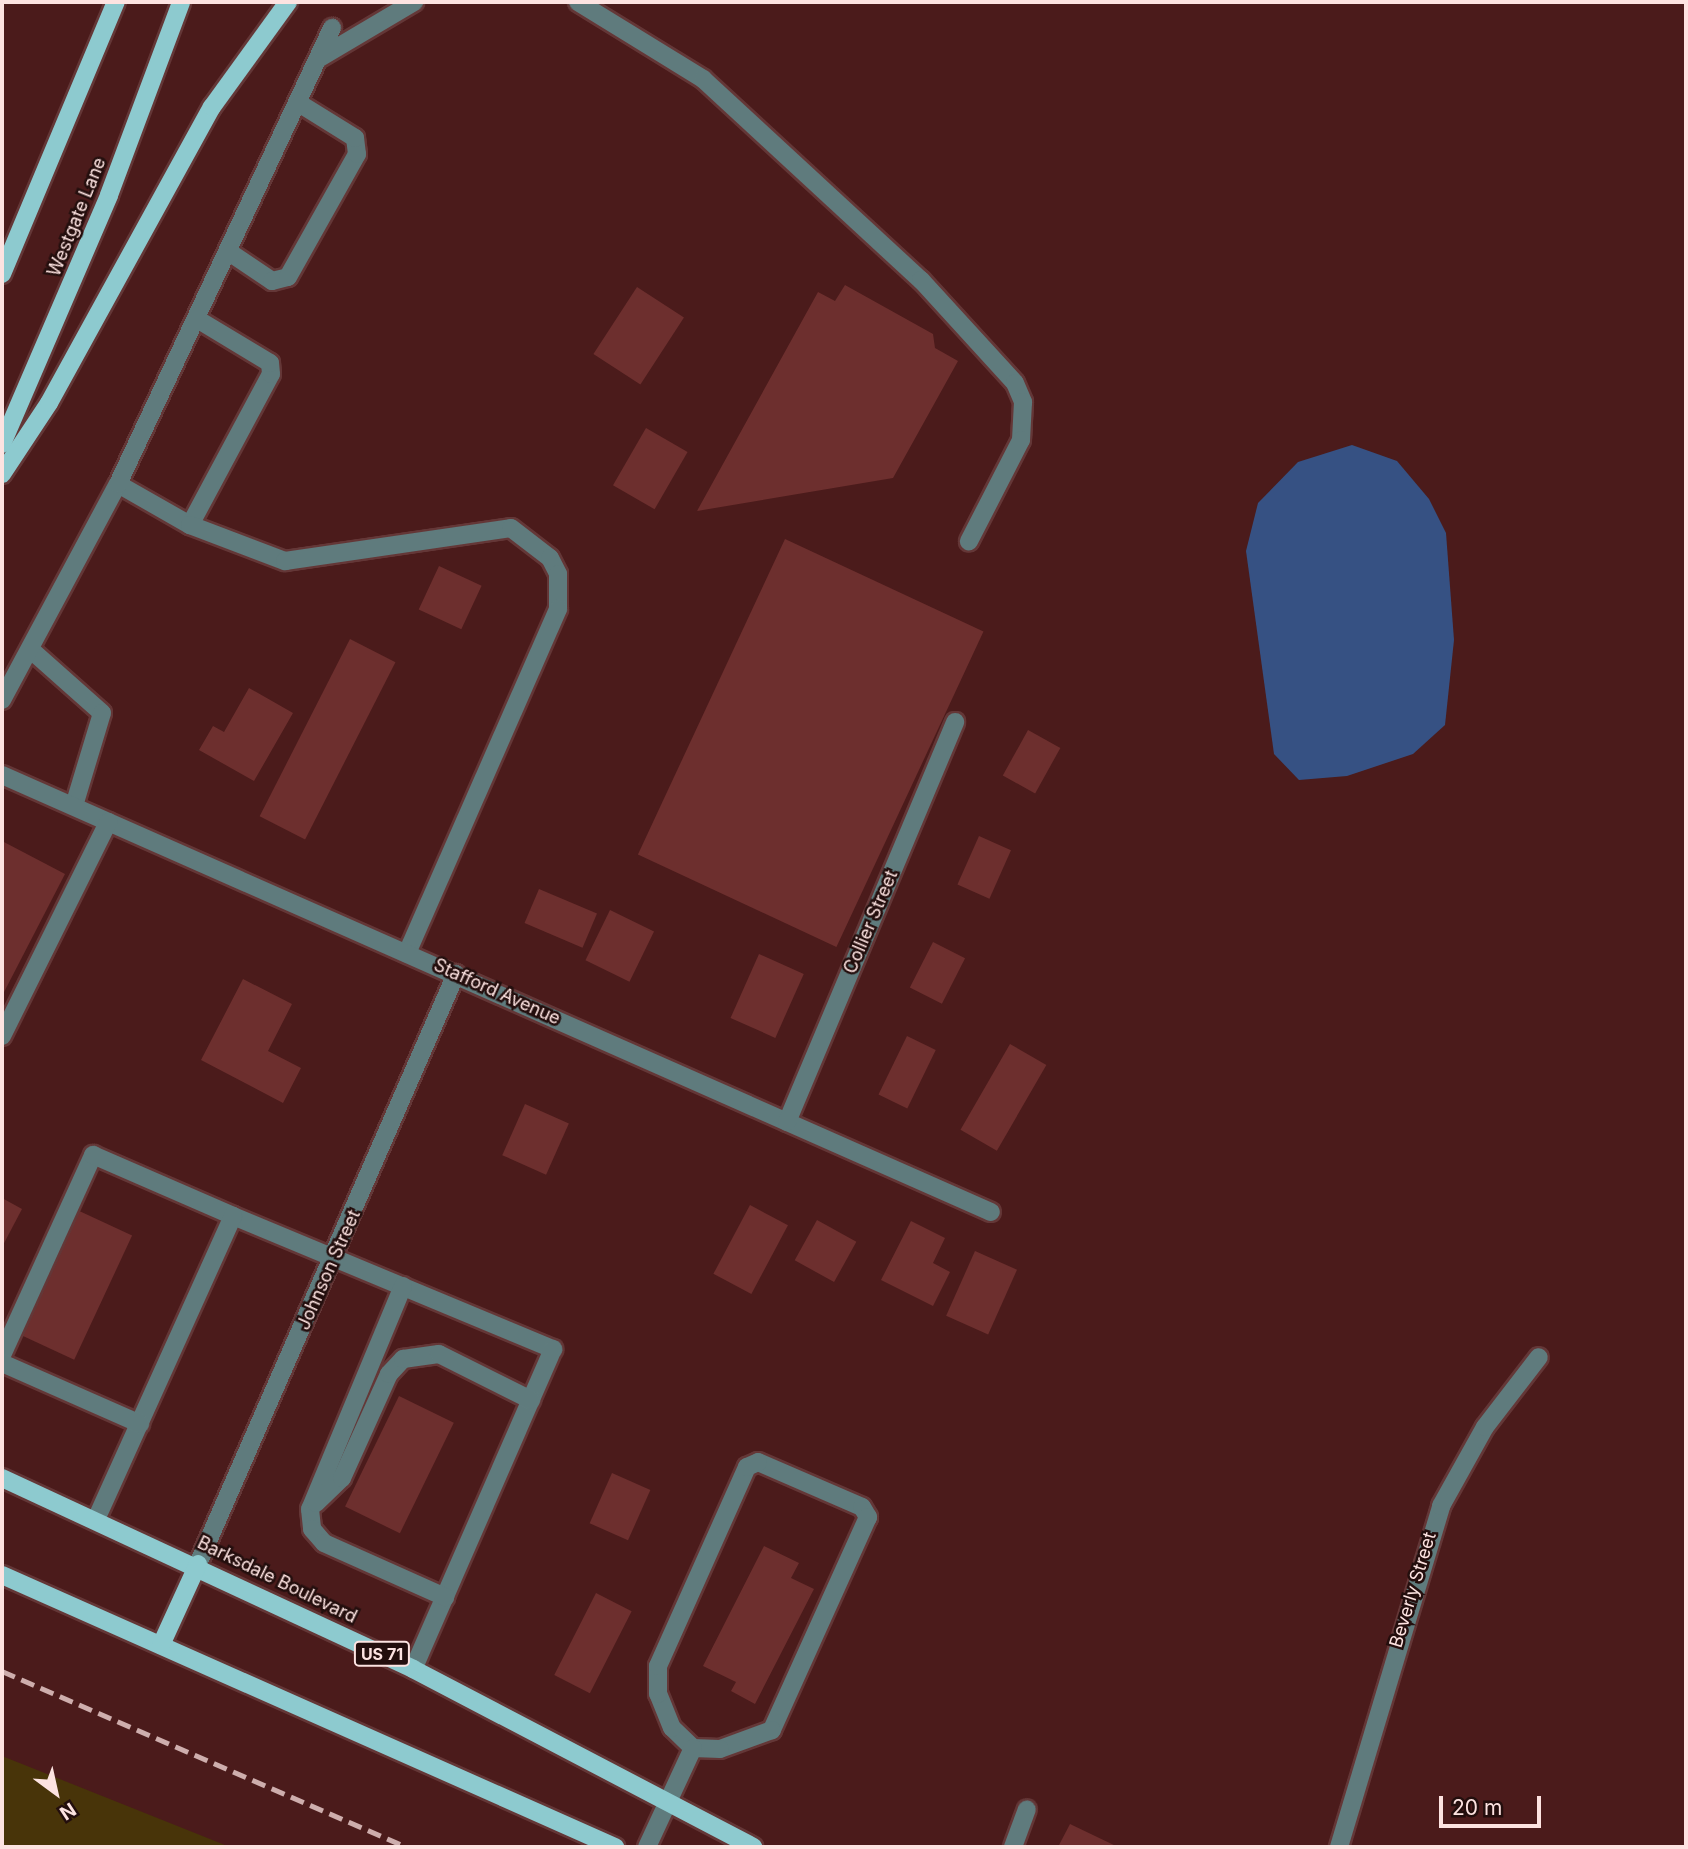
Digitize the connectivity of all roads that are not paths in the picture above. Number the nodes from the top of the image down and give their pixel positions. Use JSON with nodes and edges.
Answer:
{"nodes":[{"id":1,"x":116,"y":2,"type":"edge"},
{"id":2,"x":181,"y":2,"type":"edge"},
{"id":3,"x":288,"y":2,"type":"edge"},
{"id":4,"x":414,"y":2,"type":"edge"},
{"id":5,"x":578,"y":2,"type":"edge"},
{"id":6,"x":332,"y":28,"type":"dead end"},
{"id":7,"x":317,"y":60,"type":"junction"},
{"id":8,"x":297,"y":102,"type":"junction"},
{"id":9,"x":229,"y":252,"type":"junction"},
{"id":10,"x":2,"y":274,"type":"edge"},
{"id":11,"x":197,"y":319,"type":"junction"},
{"id":12,"x":2,"y":444,"type":"edge"},
{"id":13,"x":2,"y":474,"type":"edge"},
{"id":14,"x":118,"y":484,"type":"junction"},
{"id":15,"x":190,"y":525,"type":"junction"},
{"id":16,"x":970,"y":541,"type":"dead end"},
{"id":17,"x":30,"y":649,"type":"junction"},
{"id":18,"x":2,"y":700,"type":"edge"},
{"id":19,"x":955,"y":722,"type":"dead end"},
{"id":20,"x":2,"y":775,"type":"edge"},
{"id":21,"x":74,"y":806,"type":"junction"},
{"id":22,"x":108,"y":822,"type":"junction"},
{"id":23,"x":407,"y":953,"type":"junction"},
{"id":24,"x":456,"y":974,"type":"junction"},
{"id":25,"x":2,"y":1036,"type":"edge"},
{"id":26,"x":787,"y":1122,"type":"junction"},
{"id":27,"x":991,"y":1212,"type":"dead end"},
{"id":28,"x":233,"y":1216,"type":"junction"},
{"id":29,"x":335,"y":1259,"type":"junction"},
{"id":30,"x":402,"y":1286,"type":"junction"},
{"id":31,"x":2,"y":1355,"type":"edge"},
{"id":32,"x":1539,"y":1357,"type":"dead end"},
{"id":33,"x":2,"y":1363,"type":"edge"},
{"id":34,"x":531,"y":1400,"type":"junction"},
{"id":35,"x":140,"y":1424,"type":"junction"},
{"id":36,"x":2,"y":1478,"type":"edge"},
{"id":37,"x":310,"y":1508,"type":"junction"},
{"id":38,"x":96,"y":1520,"type":"junction"},
{"id":39,"x":198,"y":1564,"type":"junction"},
{"id":40,"x":2,"y":1575,"type":"edge"},
{"id":41,"x":445,"y":1597,"type":"junction"},
{"id":42,"x":161,"y":1645,"type":"junction"},
{"id":43,"x":414,"y":1669,"type":"junction"},
{"id":44,"x":693,"y":1748,"type":"junction"},
{"id":45,"x":667,"y":1803,"type":"junction"},
{"id":46,"x":1027,"y":1809,"type":"dead end"},
{"id":47,"x":1342,"y":1846,"type":"edge"},
{"id":48,"x":615,"y":1847,"type":"edge"},
{"id":49,"x":647,"y":1847,"type":"edge"},
{"id":50,"x":753,"y":1847,"type":"edge"},
{"id":51,"x":1013,"y":1847,"type":"edge"}],
"edges":[{"from":1,"to":10,"type":"main road"},
{"from":2,"to":12,"type":"main road","name":"Westgate Lane"},
{"from":3,"to":13,"type":"main road"},
{"from":4,"to":7,"type":"street"},
{"from":5,"to":16,"type":"street"},
{"from":6,"to":7,"type":"street"},
{"from":7,"to":8,"type":"street"},
{"from":8,"to":9,"type":"street"},
{"from":8,"to":9,"type":"street"},
{"from":9,"to":11,"type":"street"},
{"from":11,"to":14,"type":"street"},
{"from":11,"to":15,"type":"street"},
{"from":14,"to":15,"type":"street"},
{"from":14,"to":17,"type":"street"},
{"from":15,"to":23,"type":"street"},
{"from":17,"to":18,"type":"street"},
{"from":17,"to":21,"type":"street"},
{"from":19,"to":26,"type":"street","name":"Collier Street"},
{"from":20,"to":21,"type":"street","name":"Stafford Avenue"},
{"from":21,"to":22,"type":"street","name":"Stafford Avenue"},
{"from":22,"to":23,"type":"street","name":"Stafford Avenue"},
{"from":22,"to":25,"type":"street"},
{"from":23,"to":24,"type":"street","name":"Stafford Avenue"},
{"from":24,"to":26,"type":"street","name":"Stafford Avenue"},
{"from":24,"to":29,"type":"street","name":"Johnson Street"},
{"from":26,"to":27,"type":"street","name":"Stafford Avenue"},
{"from":28,"to":29,"type":"street"},
{"from":28,"to":31,"type":"street"},
{"from":28,"to":35,"type":"street"},
{"from":29,"to":30,"type":"street"},
{"from":29,"to":39,"type":"street","name":"Johnson Street"},
{"from":30,"to":34,"type":"street"},
{"from":30,"to":37,"type":"street"},
{"from":32,"to":47,"type":"street","name":"Beverly Street"},
{"from":33,"to":35,"type":"street"},
{"from":34,"to":37,"type":"street"},
{"from":34,"to":41,"type":"street"},
{"from":35,"to":38,"type":"street"},
{"from":36,"to":38,"type":"main road","name":"Barksdale Boulevard","number":"US 71"},
{"from":37,"to":41,"type":"street"},
{"from":38,"to":39,"type":"main road","name":"Barksdale Boulevard","number":"US 71"},
{"from":39,"to":42,"type":"main road"},
{"from":39,"to":43,"type":"main road","name":"Barksdale Boulevard","number":"US 71"},
{"from":40,"to":42,"type":"main road"},
{"from":41,"to":43,"type":"street"},
{"from":42,"to":48,"type":"main road"},
{"from":43,"to":45,"type":"main road","name":"Barksdale Boulevard","number":"US 71"},
{"from":44,"to":44,"type":"street"},
{"from":44,"to":45,"type":"street"},
{"from":45,"to":49,"type":"street"},
{"from":45,"to":50,"type":"main road","name":"Barksdale Boulevard","number":"US 71"},
{"from":46,"to":51,"type":"street"}]}
